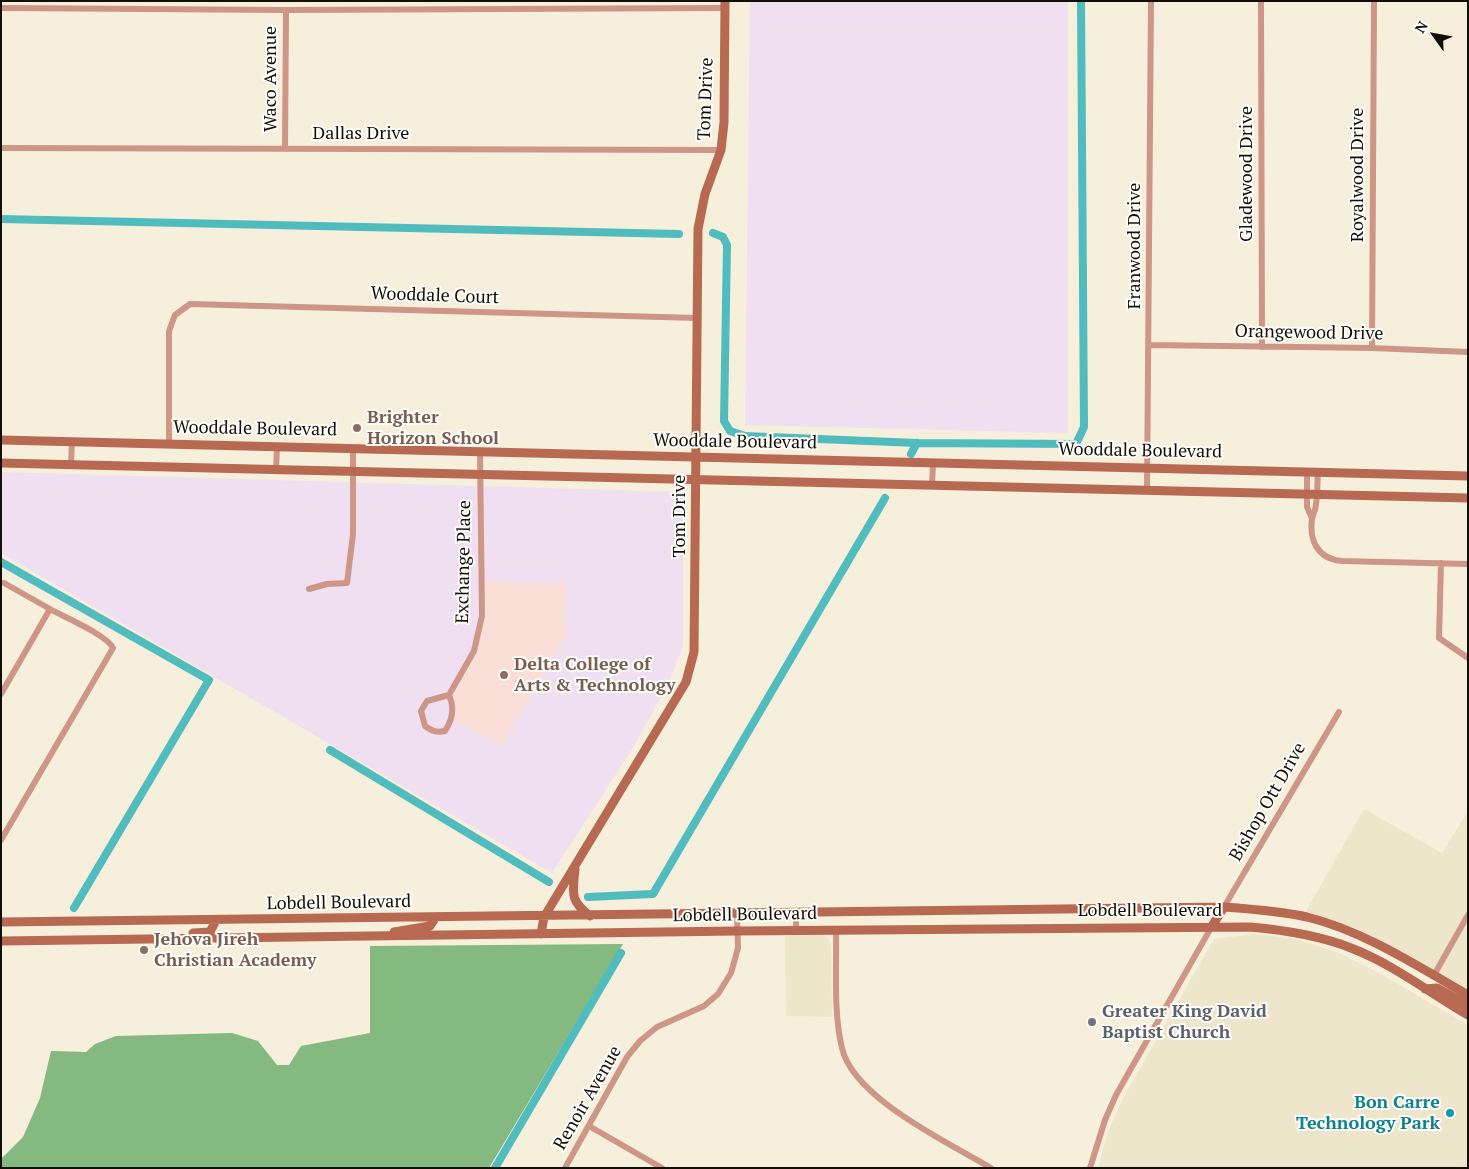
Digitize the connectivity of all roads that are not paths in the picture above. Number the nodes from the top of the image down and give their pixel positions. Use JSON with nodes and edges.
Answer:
{"nodes":[{"id":1,"x":1151,"y":1,"type":"edge"},
{"id":2,"x":1261,"y":1,"type":"edge"},
{"id":3,"x":1374,"y":1,"type":"edge"},
{"id":4,"x":725,"y":4,"type":"edge"},
{"id":5,"x":1,"y":8,"type":"edge"},
{"id":6,"x":286,"y":10,"type":"junction"},
{"id":7,"x":1,"y":148,"type":"edge"},
{"id":8,"x":285,"y":148,"type":"junction"},
{"id":9,"x":720,"y":150,"type":"junction"},
{"id":10,"x":698,"y":318,"type":"junction"},
{"id":11,"x":1150,"y":345,"type":"junction"},
{"id":12,"x":1262,"y":347,"type":"junction"},
{"id":13,"x":1372,"y":348,"type":"junction"},
{"id":14,"x":1468,"y":352,"type":"edge"},
{"id":15,"x":1,"y":440,"type":"edge"},
{"id":16,"x":72,"y":441,"type":"junction"},
{"id":17,"x":169,"y":444,"type":"junction"},
{"id":18,"x":277,"y":446,"type":"junction"},
{"id":19,"x":354,"y":448,"type":"junction"},
{"id":20,"x":480,"y":452,"type":"junction"},
{"id":21,"x":696,"y":458,"type":"junction"},
{"id":22,"x":1,"y":463,"type":"edge"},
{"id":23,"x":933,"y":463,"type":"junction"},
{"id":24,"x":71,"y":465,"type":"junction"},
{"id":25,"x":1148,"y":467,"type":"junction"},
{"id":26,"x":276,"y":470,"type":"junction"},
{"id":27,"x":354,"y":472,"type":"junction"},
{"id":28,"x":1308,"y":472,"type":"junction"},
{"id":29,"x":1318,"y":472,"type":"junction"},
{"id":30,"x":480,"y":475,"type":"junction"},
{"id":31,"x":1468,"y":476,"type":"edge"},
{"id":32,"x":696,"y":479,"type":"junction"},
{"id":33,"x":932,"y":485,"type":"junction"},
{"id":34,"x":1147,"y":491,"type":"junction"},
{"id":35,"x":1307,"y":494,"type":"junction"},
{"id":36,"x":1317,"y":494,"type":"junction"},
{"id":37,"x":1468,"y":498,"type":"edge"},
{"id":38,"x":1312,"y":518,"type":"junction"},
{"id":39,"x":1441,"y":563,"type":"junction"},
{"id":40,"x":1468,"y":564,"type":"edge"},
{"id":41,"x":4,"y":584,"type":"dead end"},
{"id":42,"x":310,"y":589,"type":"dead end"},
{"id":43,"x":50,"y":610,"type":"junction"},
{"id":44,"x":1468,"y":658,"type":"edge"},
{"id":45,"x":3,"y":686,"type":"edge"},
{"id":46,"x":1,"y":694,"type":"edge"},
{"id":47,"x":449,"y":695,"type":"junction"},
{"id":48,"x":1339,"y":712,"type":"dead end"},
{"id":49,"x":1,"y":840,"type":"edge"},
{"id":50,"x":576,"y":866,"type":"junction"},
{"id":51,"x":1224,"y":907,"type":"junction"},
{"id":52,"x":1042,"y":910,"type":"junction"},
{"id":53,"x":737,"y":914,"type":"junction"},
{"id":54,"x":796,"y":914,"type":"junction"},
{"id":55,"x":1468,"y":915,"type":"edge"},
{"id":56,"x":591,"y":916,"type":"junction"},
{"id":57,"x":544,"y":917,"type":"junction"},
{"id":58,"x":435,"y":918,"type":"junction"},
{"id":59,"x":349,"y":919,"type":"junction"},
{"id":60,"x":216,"y":920,"type":"junction"},
{"id":61,"x":1,"y":922,"type":"edge"},
{"id":62,"x":1212,"y":926,"type":"junction"},
{"id":63,"x":1043,"y":928,"type":"junction"},
{"id":64,"x":796,"y":930,"type":"junction"},
{"id":65,"x":836,"y":930,"type":"junction"},
{"id":66,"x":737,"y":931,"type":"junction"},
{"id":67,"x":541,"y":934,"type":"junction"},
{"id":68,"x":387,"y":936,"type":"junction"},
{"id":69,"x":349,"y":937,"type":"junction"},
{"id":70,"x":171,"y":939,"type":"junction"},
{"id":71,"x":1,"y":941,"type":"edge"},
{"id":72,"x":1434,"y":975,"type":"junction"},
{"id":73,"x":1425,"y":989,"type":"junction"},
{"id":74,"x":1468,"y":995,"type":"edge"},
{"id":75,"x":1468,"y":1005,"type":"edge"},
{"id":76,"x":1468,"y":1015,"type":"edge"},
{"id":77,"x":589,"y":1126,"type":"junction"},
{"id":78,"x":565,"y":1168,"type":"edge"},
{"id":79,"x":662,"y":1168,"type":"edge"},
{"id":80,"x":991,"y":1168,"type":"edge"},
{"id":81,"x":1090,"y":1168,"type":"edge"}],
"edges":[{"from":1,"to":11,"type":"street","name":"Franwood Drive"},
{"from":2,"to":12,"type":"street","name":"Gladewood Drive"},
{"from":3,"to":13,"type":"street","name":"Royalwood Drive"},
{"from":4,"to":6,"type":"street"},
{"from":4,"to":9,"type":"street","name":"Tom Drive"},
{"from":5,"to":6,"type":"street"},
{"from":6,"to":8,"type":"street","name":"Waco Avenue"},
{"from":7,"to":8,"type":"street","name":"Dallas Drive"},
{"from":8,"to":9,"type":"street","name":"Dallas Drive"},
{"from":9,"to":10,"type":"street","name":"Tom Drive"},
{"from":10,"to":17,"type":"street","name":"Wooddale Court"},
{"from":10,"to":21,"type":"street","name":"Tom Drive"},
{"from":11,"to":12,"type":"street","name":"Orangewood Drive"},
{"from":11,"to":25,"type":"street","name":"Franwood Drive"},
{"from":12,"to":13,"type":"street","name":"Orangewood Drive"},
{"from":13,"to":14,"type":"street","name":"Orangewood Drive"},
{"from":15,"to":16,"type":"street","name":"Wooddale Boulevard"},
{"from":16,"to":17,"type":"street","name":"Wooddale Boulevard"},
{"from":16,"to":24,"type":"street"},
{"from":17,"to":18,"type":"street","name":"Wooddale Boulevard"},
{"from":18,"to":19,"type":"street","name":"Wooddale Boulevard"},
{"from":18,"to":26,"type":"street"},
{"from":19,"to":20,"type":"street","name":"Wooddale Boulevard"},
{"from":19,"to":27,"type":"street"},
{"from":20,"to":21,"type":"street","name":"Wooddale Boulevard"},
{"from":20,"to":30,"type":"street","name":"Exchange Place"},
{"from":21,"to":23,"type":"street","name":"Wooddale Boulevard"},
{"from":21,"to":32,"type":"street","name":"Tom Drive"},
{"from":22,"to":24,"type":"street"},
{"from":23,"to":25,"type":"street","name":"Wooddale Boulevard"},
{"from":23,"to":33,"type":"street"},
{"from":24,"to":26,"type":"street"},
{"from":25,"to":28,"type":"street","name":"Wooddale Boulevard"},
{"from":25,"to":34,"type":"street","name":"Franwood Drive"},
{"from":26,"to":27,"type":"street"},
{"from":27,"to":30,"type":"street"},
{"from":27,"to":42,"type":"street"},
{"from":28,"to":29,"type":"street","name":"Wooddale Boulevard"},
{"from":28,"to":35,"type":"street"},
{"from":29,"to":31,"type":"street","name":"Wooddale Boulevard"},
{"from":29,"to":36,"type":"street"},
{"from":30,"to":32,"type":"street"},
{"from":30,"to":47,"type":"street","name":"Exchange Place"},
{"from":32,"to":33,"type":"street"},
{"from":32,"to":50,"type":"street","name":"Tom Drive"},
{"from":33,"to":34,"type":"street"},
{"from":34,"to":35,"type":"street"},
{"from":35,"to":36,"type":"street"},
{"from":35,"to":38,"type":"street"},
{"from":36,"to":37,"type":"street"},
{"from":36,"to":38,"type":"street"},
{"from":38,"to":39,"type":"street"},
{"from":39,"to":40,"type":"street"},
{"from":39,"to":44,"type":"street"},
{"from":41,"to":43,"type":"street"},
{"from":43,"to":45,"type":"street"},
{"from":43,"to":49,"type":"street"},
{"from":45,"to":46,"type":"street"},
{"from":47,"to":47,"type":"street"},
{"from":48,"to":51,"type":"street","name":"Bishop Ott Drive"},
{"from":50,"to":56,"type":"street"},
{"from":50,"to":57,"type":"street","name":"Tom Drive"},
{"from":51,"to":52,"type":"street","name":"Lobdell Boulevard"},
{"from":51,"to":62,"type":"street"},
{"from":51,"to":72,"type":"street","name":"Lobdell Boulevard"},
{"from":52,"to":54,"type":"street","name":"Lobdell Boulevard"},
{"from":52,"to":63,"type":"street"},
{"from":53,"to":54,"type":"street","name":"Lobdell Boulevard"},
{"from":53,"to":56,"type":"street","name":"Lobdell Boulevard"},
{"from":53,"to":66,"type":"street","name":"Renoir Avenue"},
{"from":54,"to":64,"type":"street"},
{"from":55,"to":72,"type":"street"},
{"from":56,"to":57,"type":"street","name":"Lobdell Boulevard"},
{"from":57,"to":58,"type":"street","name":"Lobdell Boulevard"},
{"from":57,"to":67,"type":"street","name":"Tom Drive"},
{"from":58,"to":59,"type":"street","name":"Lobdell Boulevard"},
{"from":58,"to":68,"type":"street"},
{"from":59,"to":60,"type":"street","name":"Lobdell Boulevard"},
{"from":59,"to":69,"type":"street"},
{"from":60,"to":61,"type":"street","name":"Lobdell Boulevard"},
{"from":60,"to":70,"type":"street"},
{"from":62,"to":63,"type":"street","name":"Lobdell Boulevard"},
{"from":62,"to":73,"type":"street","name":"Lobdell Boulevard"},
{"from":62,"to":81,"type":"street"},
{"from":63,"to":65,"type":"street","name":"Lobdell Boulevard"},
{"from":64,"to":65,"type":"street","name":"Lobdell Boulevard"},
{"from":64,"to":66,"type":"street","name":"Lobdell Boulevard"},
{"from":65,"to":80,"type":"street"},
{"from":66,"to":67,"type":"street","name":"Lobdell Boulevard"},
{"from":66,"to":77,"type":"street","name":"Renoir Avenue"},
{"from":67,"to":68,"type":"street","name":"Lobdell Boulevard"},
{"from":68,"to":69,"type":"street","name":"Lobdell Boulevard"},
{"from":69,"to":70,"type":"street","name":"Lobdell Boulevard"},
{"from":70,"to":71,"type":"street","name":"Lobdell Boulevard"},
{"from":72,"to":73,"type":"street"},
{"from":72,"to":74,"type":"street","name":"Lobdell Boulevard"},
{"from":73,"to":75,"type":"street"},
{"from":73,"to":76,"type":"street","name":"Lobdell Boulevard"},
{"from":77,"to":78,"type":"street","name":"Renoir Avenue"},
{"from":77,"to":79,"type":"street"}]}
